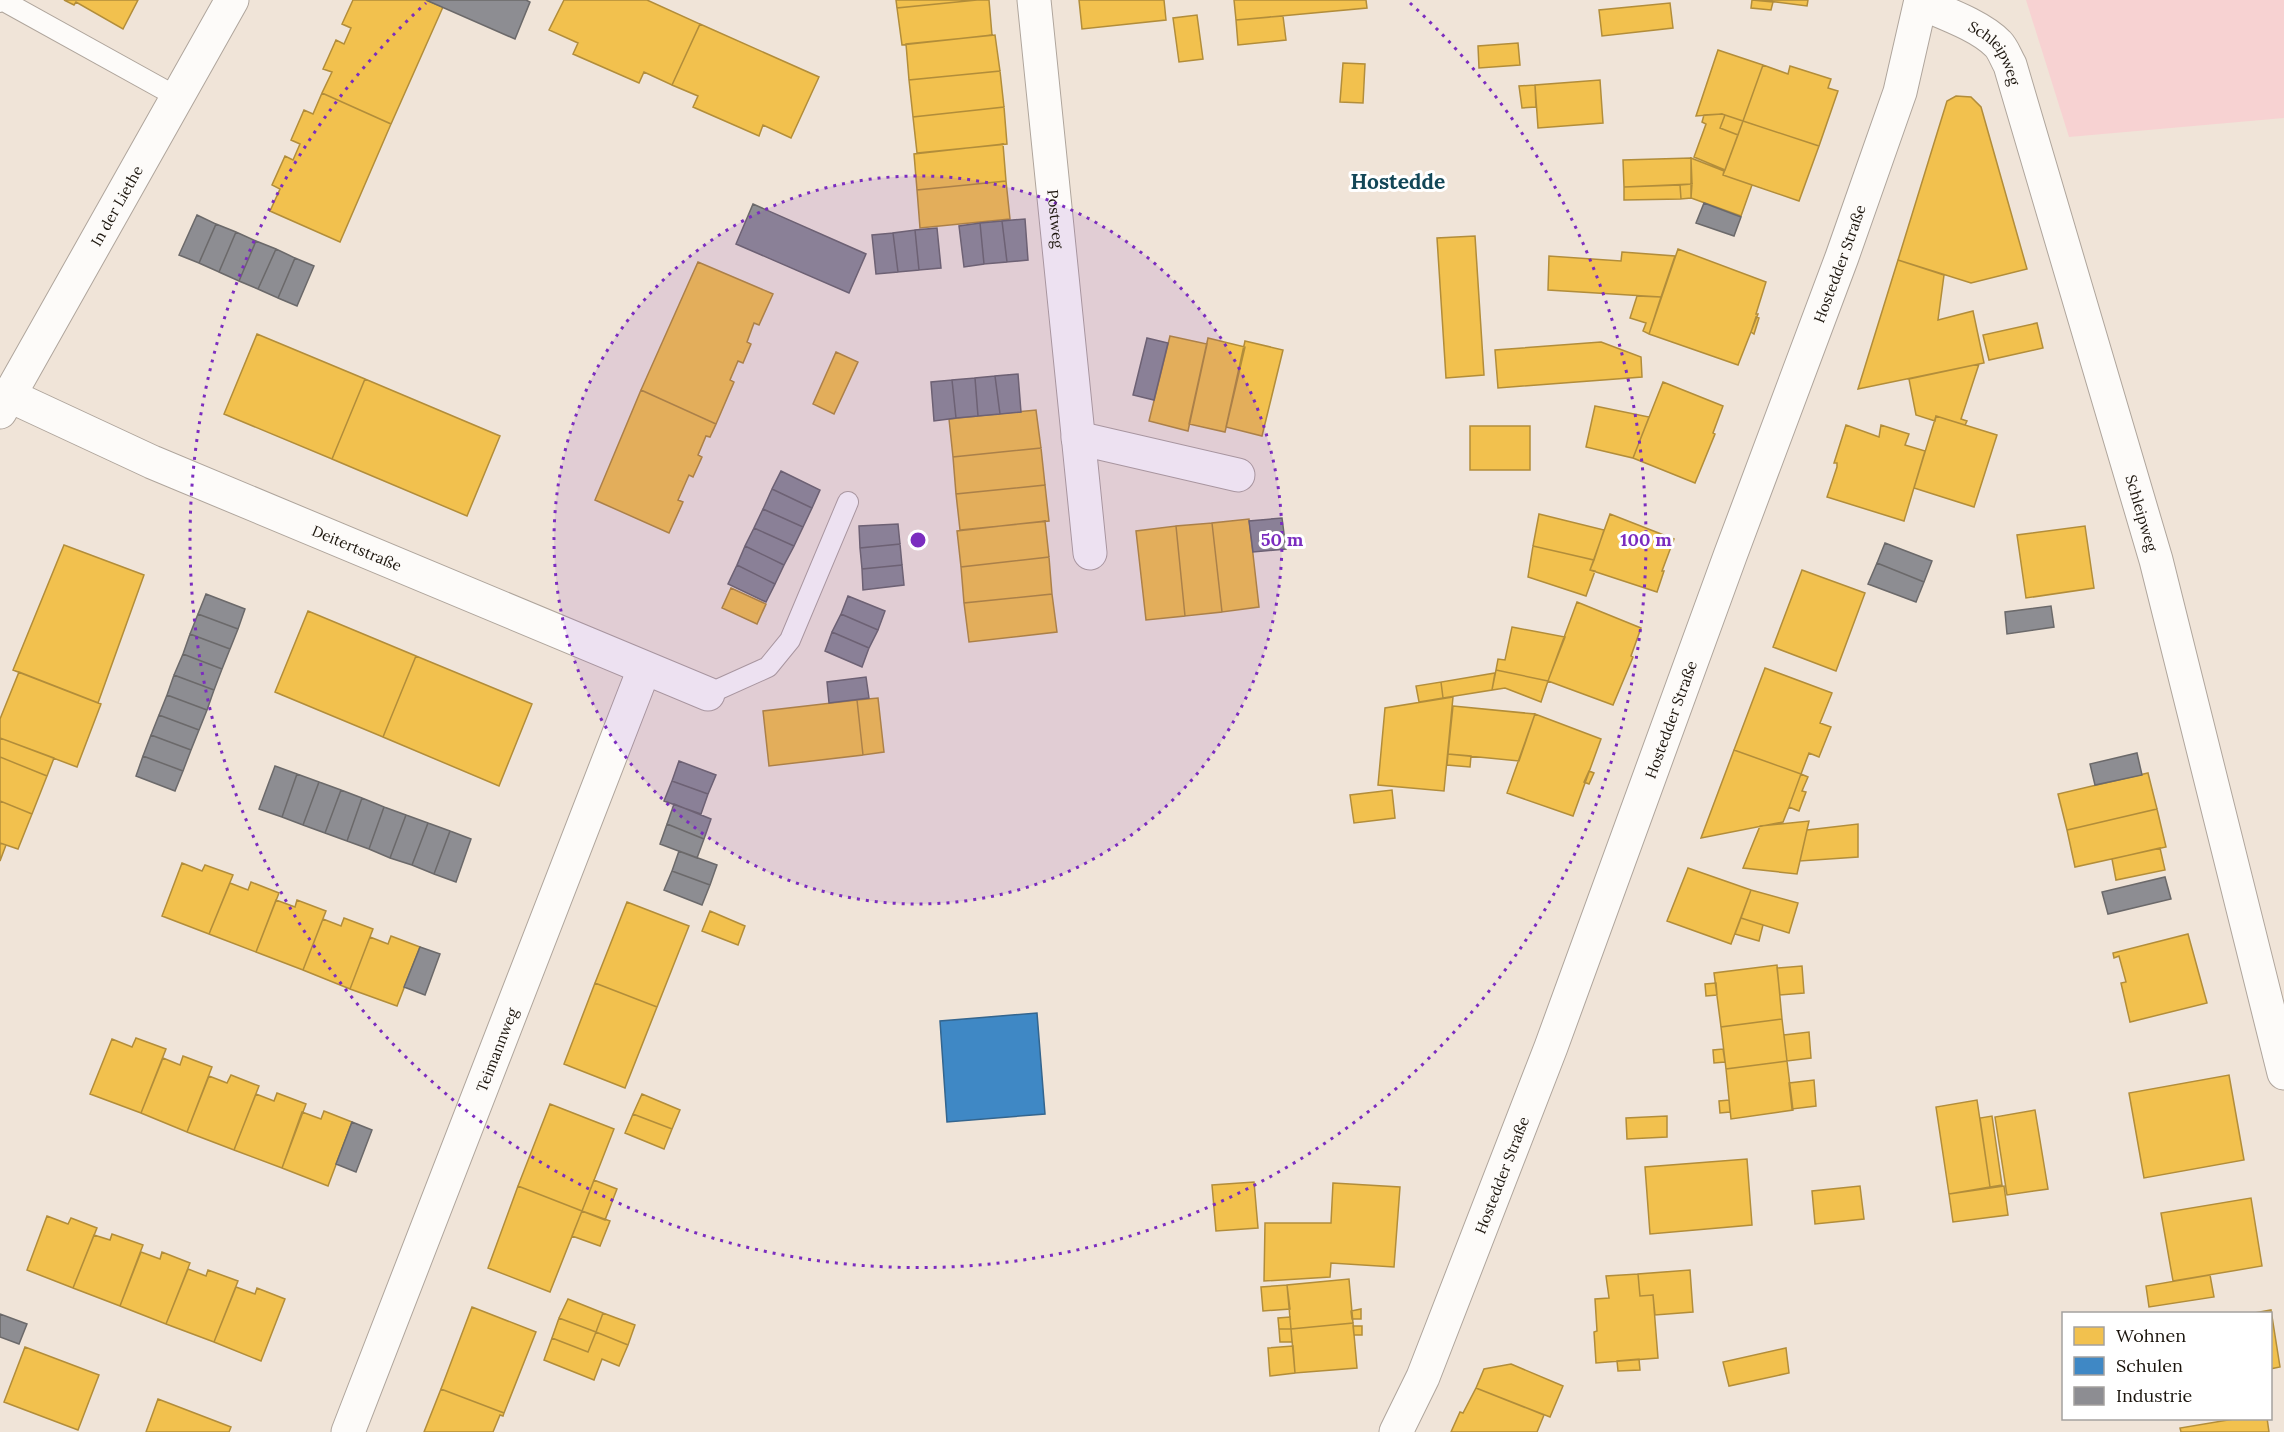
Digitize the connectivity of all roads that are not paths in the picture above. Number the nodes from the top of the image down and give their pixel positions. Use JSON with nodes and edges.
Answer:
{"nodes":[{"id":1,"x":232,"y":0,"type":"edge"},
{"id":2,"x":1034,"y":0,"type":"edge"},
{"id":3,"x":1,"y":1,"type":"edge"},
{"id":4,"x":1921,"y":2,"type":"edge"},
{"id":5,"x":179,"y":98,"type":"junction"},
{"id":6,"x":7,"y":388,"type":"edge"},
{"id":7,"x":1078,"y":438,"type":"junction"},
{"id":8,"x":1238,"y":475,"type":"dead end"},
{"id":9,"x":848,"y":502,"type":"dead end"},
{"id":10,"x":1090,"y":553,"type":"dead end"},
{"id":11,"x":644,"y":669,"type":"junction"},
{"id":12,"x":708,"y":694,"type":"joint"},
{"id":13,"x":2284,"y":1073,"type":"edge"},
{"id":14,"x":348,"y":1432,"type":"edge"},
{"id":15,"x":1396,"y":1432,"type":"edge"}],
"edges":[{"from":1,"to":5,"type":"street","name":"In der Liethe"},
{"from":2,"to":7,"type":"street","name":"Postweg"},
{"from":3,"to":5,"type":"lane"},
{"from":4,"to":13,"type":"street","name":"Schleipweg"},
{"from":4,"to":15,"type":"street","name":"Hostedder Straße"},
{"from":5,"to":6,"type":"street","name":"In der Liethe"},
{"from":6,"to":11,"type":"street","name":"Deitertstraße"},
{"from":7,"to":8,"type":"street"},
{"from":7,"to":10,"type":"street","name":"Postweg"},
{"from":9,"to":12,"type":"lane"},
{"from":11,"to":12,"type":"street","name":"Deitertstraße"},
{"from":11,"to":14,"type":"street","name":"Teimannweg"}]}
